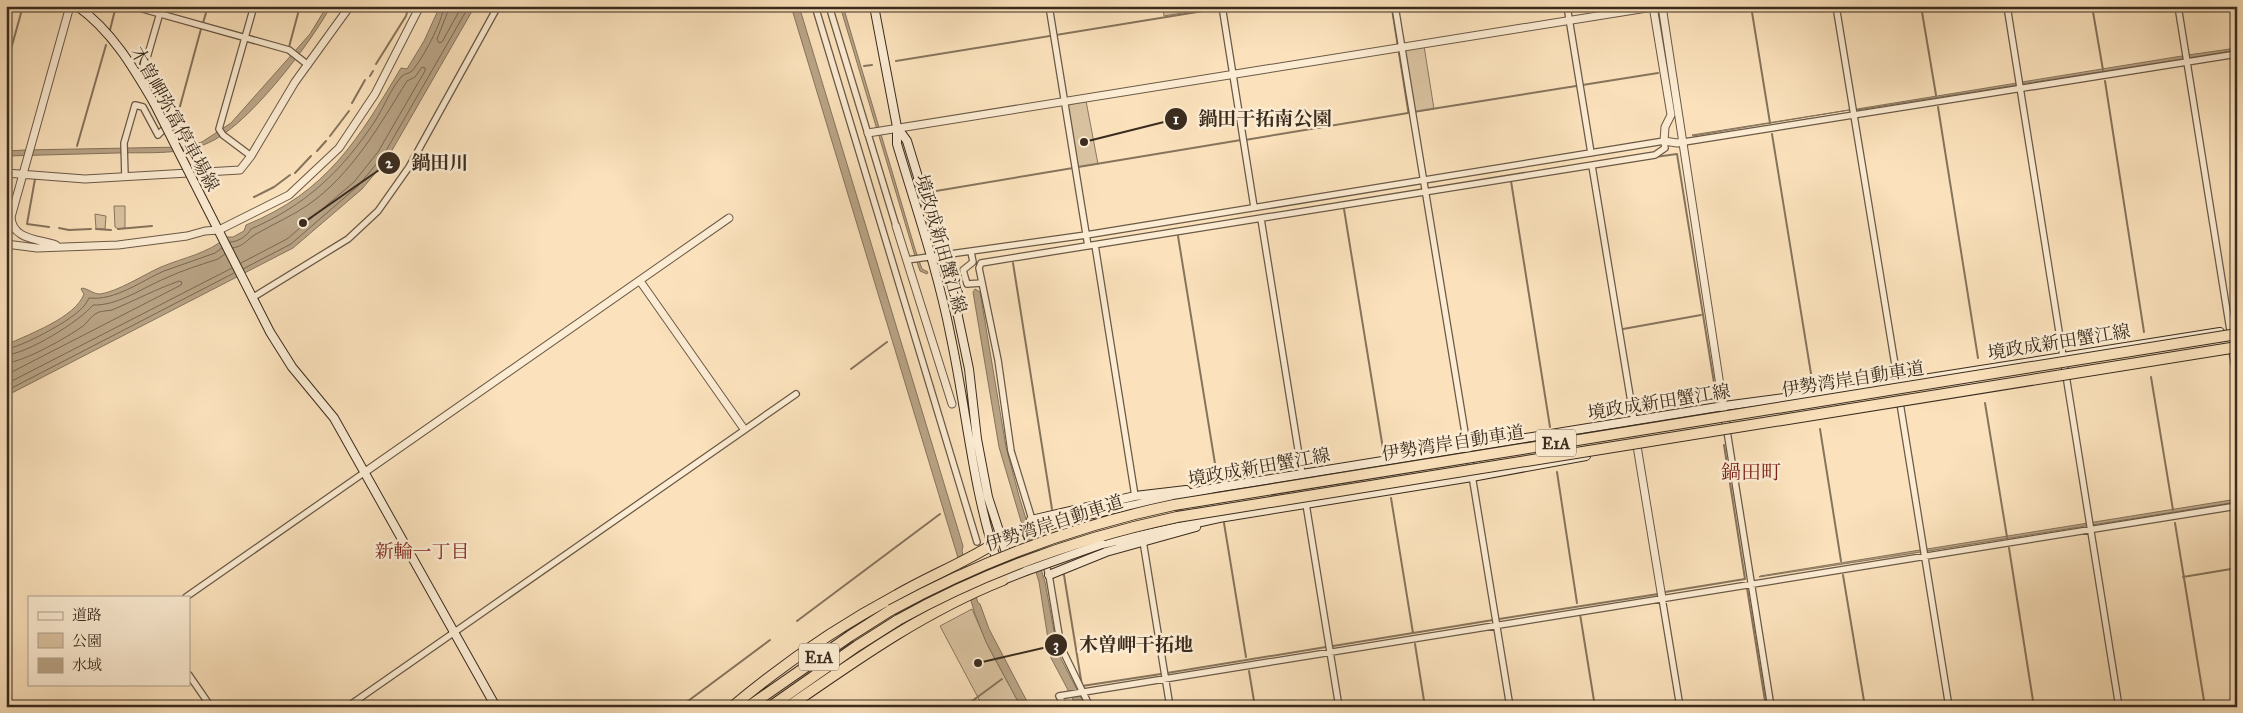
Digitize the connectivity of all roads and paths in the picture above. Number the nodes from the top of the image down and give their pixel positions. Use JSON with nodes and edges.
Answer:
{"nodes":[{"id":1,"x":70,"y":6,"type":"edge"},
{"id":2,"x":77,"y":6,"type":"edge"},
{"id":3,"x":132,"y":6,"type":"edge"},
{"id":4,"x":162,"y":6,"type":"edge"},
{"id":5,"x":254,"y":6,"type":"edge"},
{"id":6,"x":350,"y":6,"type":"edge"},
{"id":7,"x":420,"y":6,"type":"edge"},
{"id":8,"x":498,"y":6,"type":"edge"},
{"id":9,"x":815,"y":6,"type":"edge"},
{"id":10,"x":829,"y":6,"type":"edge"},
{"id":11,"x":874,"y":6,"type":"edge"},
{"id":12,"x":1049,"y":6,"type":"edge"},
{"id":13,"x":1395,"y":6,"type":"edge"},
{"id":14,"x":1567,"y":6,"type":"edge"},
{"id":15,"x":1653,"y":6,"type":"edge"},
{"id":16,"x":1662,"y":6,"type":"edge"},
{"id":17,"x":1836,"y":6,"type":"edge"},
{"id":18,"x":2007,"y":6,"type":"edge"},
{"id":19,"x":2178,"y":6,"type":"edge"},
{"id":20,"x":1222,"y":8,"type":"edge"},
{"id":21,"x":160,"y":14,"type":"junction"},
{"id":22,"x":1569,"y":19,"type":"junction"},
{"id":23,"x":245,"y":38,"type":"junction"},
{"id":24,"x":1399,"y":47,"type":"junction"},
{"id":25,"x":2237,"y":54,"type":"edge"},
{"id":26,"x":2187,"y":62,"type":"junction"},
{"id":27,"x":308,"y":65,"type":"junction"},
{"id":28,"x":1233,"y":74,"type":"junction"},
{"id":29,"x":2020,"y":88,"type":"junction"},
{"id":30,"x":1065,"y":101,"type":"junction"},
{"id":31,"x":1854,"y":115,"type":"junction"},
{"id":32,"x":897,"y":127,"type":"junction"},
{"id":33,"x":868,"y":133,"type":"junction"},
{"id":34,"x":1664,"y":141,"type":"junction"},
{"id":35,"x":1684,"y":142,"type":"junction"},
{"id":36,"x":1591,"y":153,"type":"junction"},
{"id":37,"x":251,"y":156,"type":"junction"},
{"id":38,"x":1592,"y":166,"type":"junction"},
{"id":39,"x":6,"y":173,"type":"edge"},
{"id":40,"x":22,"y":174,"type":"junction"},
{"id":41,"x":125,"y":177,"type":"junction"},
{"id":42,"x":1424,"y":181,"type":"junction"},
{"id":43,"x":1427,"y":192,"type":"junction"},
{"id":44,"x":1254,"y":207,"type":"junction"},
{"id":45,"x":729,"y":218,"type":"dead end"},
{"id":46,"x":1261,"y":219,"type":"junction"},
{"id":47,"x":896,"y":226,"type":"joint"},
{"id":48,"x":13,"y":227,"type":"junction"},
{"id":49,"x":219,"y":230,"type":"junction"},
{"id":50,"x":6,"y":233,"type":"edge"},
{"id":51,"x":1086,"y":235,"type":"junction"},
{"id":52,"x":6,"y":244,"type":"edge"},
{"id":53,"x":1092,"y":246,"type":"junction"},
{"id":54,"x":61,"y":247,"type":"junction"},
{"id":55,"x":971,"y":252,"type":"junction"},
{"id":56,"x":943,"y":255,"type":"junction"},
{"id":57,"x":932,"y":256,"type":"junction"},
{"id":58,"x":910,"y":259,"type":"junction"},
{"id":59,"x":640,"y":280,"type":"junction"},
{"id":60,"x":982,"y":283,"type":"junction"},
{"id":61,"x":252,"y":298,"type":"junction"},
{"id":62,"x":2234,"y":331,"type":"edge"},
{"id":63,"x":2235,"y":349,"type":"edge"},
{"id":64,"x":2062,"y":356,"type":"junction"},
{"id":65,"x":2237,"y":378,"type":"edge"},
{"id":66,"x":2066,"y":379,"type":"junction"},
{"id":67,"x":1898,"y":383,"type":"junction"},
{"id":68,"x":796,"y":394,"type":"dead end"},
{"id":69,"x":1900,"y":402,"type":"junction"},
{"id":70,"x":952,"y":404,"type":"dead end"},
{"id":71,"x":1724,"y":406,"type":"junction"},
{"id":72,"x":1634,"y":420,"type":"junction"},
{"id":73,"x":744,"y":429,"type":"junction"},
{"id":74,"x":1727,"y":431,"type":"junction"},
{"id":75,"x":1637,"y":446,"type":"junction"},
{"id":76,"x":1468,"y":448,"type":"junction"},
{"id":77,"x":365,"y":472,"type":"junction"},
{"id":78,"x":1302,"y":474,"type":"junction"},
{"id":79,"x":1472,"y":478,"type":"junction"},
{"id":80,"x":1214,"y":488,"type":"junction"},
{"id":81,"x":1135,"y":496,"type":"junction"},
{"id":82,"x":1306,"y":504,"type":"junction"},
{"id":83,"x":2237,"y":506,"type":"edge"},
{"id":84,"x":1219,"y":518,"type":"junction"},
{"id":85,"x":1031,"y":520,"type":"junction"},
{"id":86,"x":2090,"y":525,"type":"junction"},
{"id":87,"x":1143,"y":541,"type":"junction"},
{"id":88,"x":977,"y":542,"type":"dead end"},
{"id":89,"x":996,"y":543,"type":"junction"},
{"id":90,"x":1924,"y":556,"type":"junction"},
{"id":91,"x":1049,"y":575,"type":"junction"},
{"id":92,"x":1014,"y":576,"type":"junction"},
{"id":93,"x":1003,"y":580,"type":"junction"},
{"id":94,"x":1751,"y":584,"type":"junction"},
{"id":95,"x":187,"y":596,"type":"edge"},
{"id":96,"x":1662,"y":598,"type":"junction"},
{"id":97,"x":1497,"y":625,"type":"junction"},
{"id":98,"x":454,"y":633,"type":"junction"},
{"id":99,"x":1330,"y":651,"type":"junction"},
{"id":100,"x":190,"y":676,"type":"edge"},
{"id":101,"x":1165,"y":678,"type":"junction"},
{"id":102,"x":1081,"y":692,"type":"junction"},
{"id":103,"x":211,"y":707,"type":"edge"},
{"id":104,"x":347,"y":707,"type":"edge"},
{"id":105,"x":496,"y":707,"type":"edge"},
{"id":106,"x":732,"y":707,"type":"edge"},
{"id":107,"x":748,"y":707,"type":"edge"},
{"id":108,"x":770,"y":707,"type":"edge"},
{"id":109,"x":788,"y":707,"type":"edge"},
{"id":110,"x":1065,"y":707,"type":"edge"},
{"id":111,"x":1090,"y":707,"type":"edge"},
{"id":112,"x":1170,"y":707,"type":"edge"},
{"id":113,"x":1339,"y":707,"type":"edge"},
{"id":114,"x":1510,"y":707,"type":"edge"},
{"id":115,"x":1680,"y":707,"type":"edge"},
{"id":116,"x":1771,"y":707,"type":"edge"},
{"id":117,"x":1949,"y":707,"type":"edge"},
{"id":118,"x":2120,"y":707,"type":"edge"}],
"edges":[{"from":1,"to":40,"type":"street"},
{"from":2,"to":49,"type":"main road","name":"木曽岬弥富停車場線","bridge":true},
{"from":3,"to":21,"type":"street"},
{"from":4,"to":21,"type":"street"},
{"from":5,"to":23,"type":"street"},
{"from":6,"to":27,"type":"street"},
{"from":7,"to":49,"type":"street"},
{"from":8,"to":61,"type":"street"},
{"from":9,"to":88,"type":"street"},
{"from":10,"to":33,"type":"street"},
{"from":11,"to":32,"type":"main road","name":"境政成新田蟹江線"},
{"from":12,"to":30,"type":"street"},
{"from":13,"to":24,"type":"street"},
{"from":14,"to":22,"type":"street"},
{"from":15,"to":22,"type":"street"},
{"from":15,"to":34,"type":"street"},
{"from":16,"to":35,"type":"street"},
{"from":17,"to":31,"type":"street"},
{"from":18,"to":29,"type":"street"},
{"from":19,"to":26,"type":"street"},
{"from":20,"to":28,"type":"street"},
{"from":21,"to":23,"type":"street"},
{"from":21,"to":41,"type":"street"},
{"from":22,"to":24,"type":"street"},
{"from":22,"to":36,"type":"street"},
{"from":23,"to":27,"type":"street"},
{"from":23,"to":37,"type":"street"},
{"from":24,"to":28,"type":"street"},
{"from":24,"to":42,"type":"street"},
{"from":25,"to":26,"type":"street"},
{"from":26,"to":29,"type":"street"},
{"from":26,"to":62,"type":"street"},
{"from":27,"to":37,"type":"street"},
{"from":28,"to":30,"type":"street"},
{"from":28,"to":44,"type":"street"},
{"from":29,"to":31,"type":"street"},
{"from":29,"to":64,"type":"street"},
{"from":30,"to":32,"type":"street"},
{"from":30,"to":51,"type":"street"},
{"from":31,"to":35,"type":"street"},
{"from":31,"to":67,"type":"street"},
{"from":32,"to":33,"type":"street"},
{"from":32,"to":56,"type":"main road","name":"境政成新田蟹江線"},
{"from":32,"to":57,"type":"main road","name":"境政成新田蟹江線"},
{"from":33,"to":47,"type":"street"},
{"from":34,"to":35,"type":"street"},
{"from":34,"to":36,"type":"street"},
{"from":34,"to":38,"type":"street"},
{"from":35,"to":71,"type":"street"},
{"from":36,"to":42,"type":"street"},
{"from":37,"to":41,"type":"street"},
{"from":38,"to":43,"type":"street"},
{"from":38,"to":72,"type":"street"},
{"from":39,"to":40,"type":"street"},
{"from":40,"to":41,"type":"street"},
{"from":40,"to":48,"type":"street"},
{"from":42,"to":43,"type":"street"},
{"from":42,"to":44,"type":"street"},
{"from":43,"to":46,"type":"street"},
{"from":43,"to":76,"type":"street"},
{"from":44,"to":51,"type":"street"},
{"from":45,"to":59,"type":"street"},
{"from":46,"to":53,"type":"street"},
{"from":46,"to":78,"type":"street"},
{"from":47,"to":58,"type":"street"},
{"from":48,"to":50,"type":"street"},
{"from":48,"to":54,"type":"street"},
{"from":49,"to":54,"type":"street"},
{"from":49,"to":61,"type":"main road","name":"木曽岬弥富停車場線"},
{"from":51,"to":53,"type":"street"},
{"from":51,"to":55,"type":"street"},
{"from":52,"to":54,"type":"street"},
{"from":53,"to":60,"type":"street"},
{"from":53,"to":81,"type":"street"},
{"from":55,"to":56,"type":"street"},
{"from":55,"to":60,"type":"street"},
{"from":56,"to":57,"type":"street"},
{"from":56,"to":89,"type":"main road","name":"境政成新田蟹江線"},
{"from":57,"to":58,"type":"street"},
{"from":57,"to":89,"type":"main road","name":"境政成新田蟹江線"},
{"from":58,"to":70,"type":"street"},
{"from":59,"to":73,"type":"street"},
{"from":59,"to":77,"type":"street"},
{"from":60,"to":85,"type":"street"},
{"from":61,"to":77,"type":"main road","name":"木曽岬弥富停車場線"},
{"from":62,"to":64,"type":"main road","name":"境政成新田蟹江線"},
{"from":62,"to":107,"type":"highway","name":"伊勢湾岸自動車道","number":"E1A","bridge":true},
{"from":63,"to":65,"type":"street"},
{"from":63,"to":66,"type":"main road","name":"境政成新田蟹江線"},
{"from":63,"to":108,"type":"highway","name":"伊勢湾岸自動車道","number":"E1A","bridge":true},
{"from":64,"to":66,"type":"street"},
{"from":64,"to":67,"type":"main road","name":"境政成新田蟹江線"},
{"from":66,"to":69,"type":"main road","name":"境政成新田蟹江線"},
{"from":66,"to":86,"type":"street"},
{"from":67,"to":71,"type":"main road","name":"境政成新田蟹江線"},
{"from":68,"to":73,"type":"street"},
{"from":69,"to":74,"type":"main road","name":"境政成新田蟹江線"},
{"from":69,"to":90,"type":"street"},
{"from":71,"to":72,"type":"main road","name":"境政成新田蟹江線"},
{"from":71,"to":74,"type":"street"},
{"from":72,"to":76,"type":"main road","name":"境政成新田蟹江線"},
{"from":73,"to":98,"type":"street"},
{"from":74,"to":75,"type":"main road","name":"境政成新田蟹江線"},
{"from":74,"to":94,"type":"street"},
{"from":75,"to":79,"type":"main road","name":"境政成新田蟹江線"},
{"from":75,"to":96,"type":"street"},
{"from":76,"to":78,"type":"main road","name":"境政成新田蟹江線"},
{"from":76,"to":79,"type":"street"},
{"from":77,"to":95,"type":"street"},
{"from":77,"to":98,"type":"main road","name":"木曽岬弥富停車場線"},
{"from":78,"to":80,"type":"main road","name":"境政成新田蟹江線"},
{"from":79,"to":82,"type":"main road","name":"境政成新田蟹江線"},
{"from":79,"to":97,"type":"street"},
{"from":80,"to":81,"type":"main road"},
{"from":80,"to":89,"type":"main road","name":"境政成新田蟹江線","bridge":true},
{"from":81,"to":85,"type":"main road"},
{"from":82,"to":84,"type":"main road","name":"境政成新田蟹江線"},
{"from":82,"to":99,"type":"street"},
{"from":83,"to":86,"type":"street"},
{"from":84,"to":87,"type":"main road"},
{"from":84,"to":92,"type":"main road","name":"境政成新田蟹江線","bridge":true},
{"from":85,"to":91,"type":"street"},
{"from":86,"to":90,"type":"street"},
{"from":86,"to":118,"type":"street"},
{"from":87,"to":91,"type":"main road"},
{"from":87,"to":101,"type":"street"},
{"from":89,"to":92,"type":"main road","name":"境政成新田蟹江線"},
{"from":89,"to":93,"type":"main road","name":"境政成新田蟹江線"},
{"from":89,"to":106,"type":"highway"},
{"from":90,"to":94,"type":"street"},
{"from":90,"to":117,"type":"street"},
{"from":91,"to":102,"type":"street"},
{"from":92,"to":93,"type":"main road","name":"境政成新田蟹江線"},
{"from":93,"to":109,"type":"highway"},
{"from":94,"to":96,"type":"street"},
{"from":94,"to":116,"type":"street"},
{"from":96,"to":97,"type":"street"},
{"from":96,"to":115,"type":"street"},
{"from":97,"to":99,"type":"street"},
{"from":97,"to":114,"type":"street"},
{"from":98,"to":104,"type":"street"},
{"from":98,"to":105,"type":"main road","name":"木曽岬弥富停車場線"},
{"from":99,"to":101,"type":"street"},
{"from":99,"to":113,"type":"street"},
{"from":100,"to":103,"type":"street"},
{"from":101,"to":102,"type":"street"},
{"from":101,"to":112,"type":"street"},
{"from":102,"to":110,"type":"street"},
{"from":102,"to":111,"type":"street"}]}
